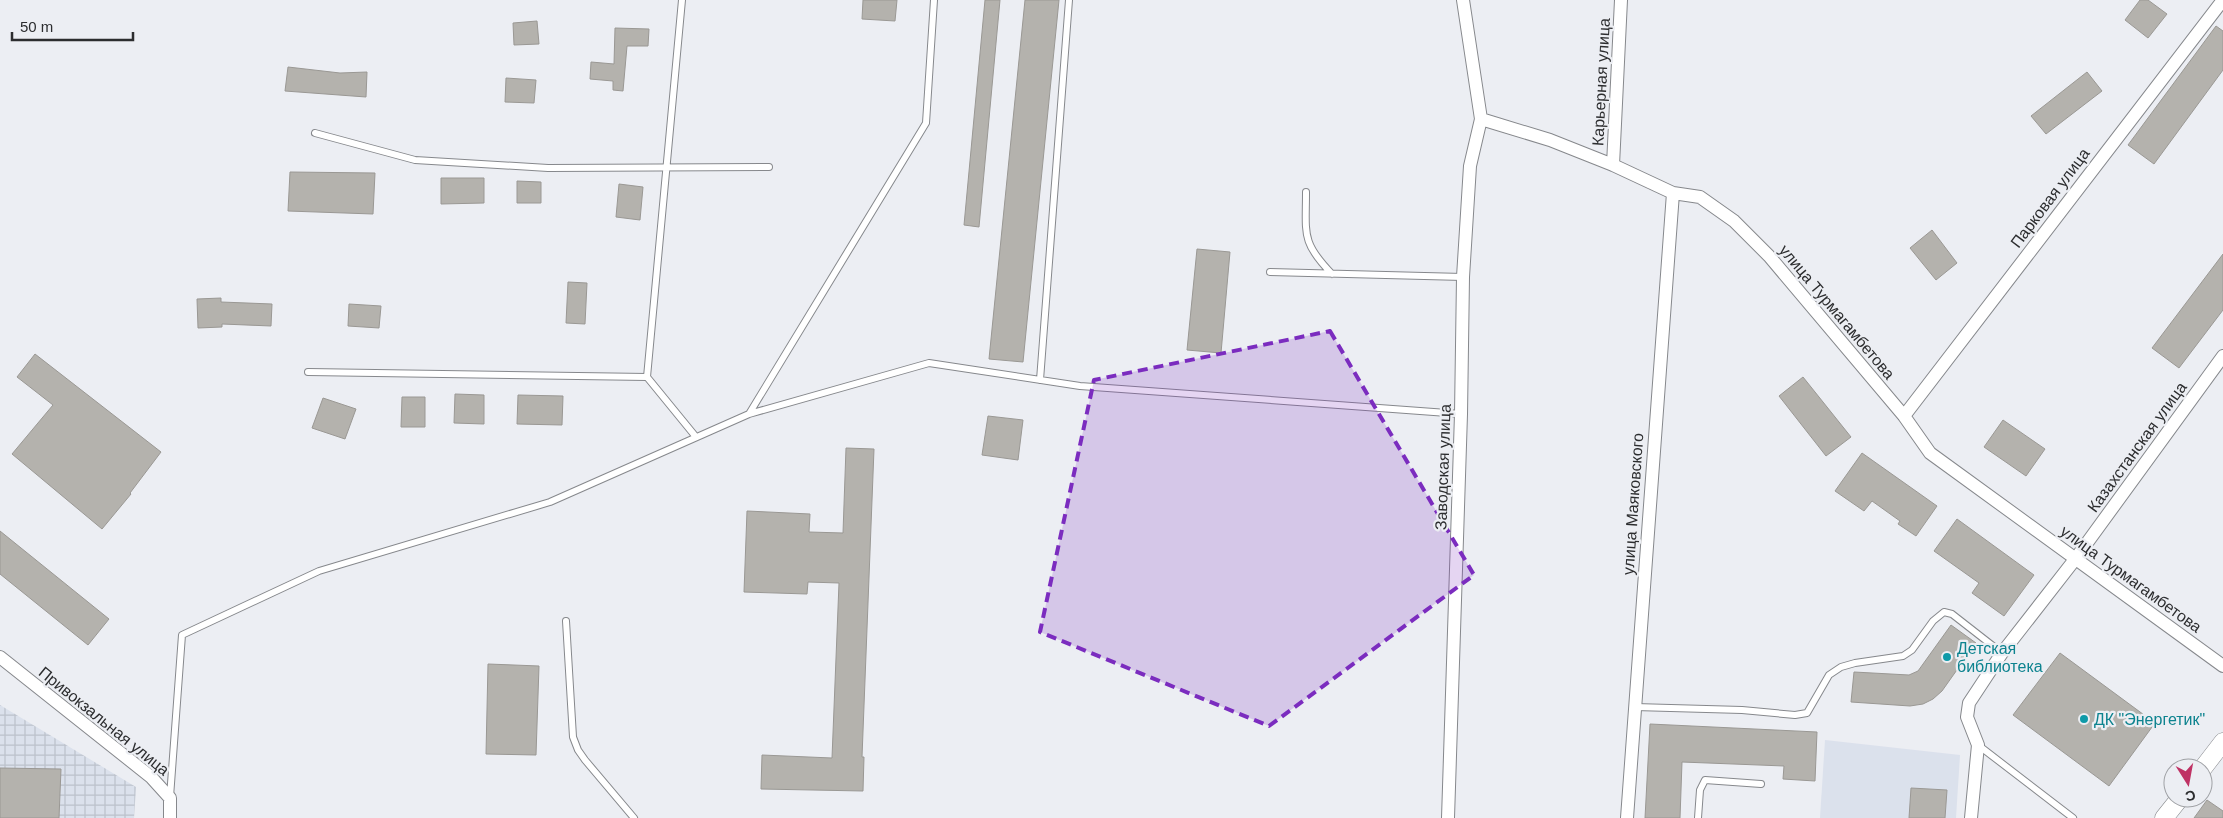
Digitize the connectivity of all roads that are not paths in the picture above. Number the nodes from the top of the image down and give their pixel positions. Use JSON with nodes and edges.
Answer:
{"nodes":[{"id":1,"x":682,"y":0,"type":"edge"},
{"id":2,"x":934,"y":0,"type":"edge"},
{"id":3,"x":1069,"y":0,"type":"edge"},
{"id":4,"x":1463,"y":0,"type":"edge"},
{"id":5,"x":1621,"y":0,"type":"edge"},
{"id":6,"x":2223,"y":0,"type":"edge"},
{"id":7,"x":1482,"y":119,"type":"junction"},
{"id":8,"x":315,"y":133,"type":"dead end"},
{"id":9,"x":1613,"y":165,"type":"junction"},
{"id":10,"x":666,"y":167,"type":"junction"},
{"id":11,"x":770,"y":167,"type":"dead end"},
{"id":12,"x":1306,"y":192,"type":"dead end"},
{"id":13,"x":1673,"y":193,"type":"junction"},
{"id":14,"x":1270,"y":272,"type":"dead end"},
{"id":15,"x":1332,"y":274,"type":"junction"},
{"id":16,"x":1463,"y":277,"type":"junction"},
{"id":17,"x":2223,"y":356,"type":"edge"},
{"id":18,"x":308,"y":372,"type":"dead end"},
{"id":19,"x":647,"y":377,"type":"junction"},
{"id":20,"x":1040,"y":380,"type":"junction"},
{"id":21,"x":749,"y":414,"type":"junction"},
{"id":22,"x":1461,"y":414,"type":"junction"},
{"id":23,"x":1904,"y":416,"type":"junction"},
{"id":24,"x":696,"y":437,"type":"junction"},
{"id":25,"x":2076,"y":558,"type":"junction"},
{"id":26,"x":566,"y":621,"type":"dead end"},
{"id":27,"x":2002,"y":653,"type":"junction"},
{"id":28,"x":0,"y":657,"type":"edge"},
{"id":29,"x":2223,"y":666,"type":"edge"},
{"id":30,"x":1634,"y":706,"type":"junction"},
{"id":31,"x":2223,"y":742,"type":"edge"},
{"id":32,"x":1978,"y":745,"type":"junction"},
{"id":33,"x":2211,"y":758,"type":"edge"},
{"id":34,"x":1761,"y":784,"type":"dead end"},
{"id":35,"x":170,"y":798,"type":"junction"},
{"id":36,"x":2172,"y":808,"type":"edge"},
{"id":37,"x":170,"y":818,"type":"edge"},
{"id":38,"x":634,"y":818,"type":"edge"},
{"id":39,"x":1448,"y":818,"type":"edge"},
{"id":40,"x":1627,"y":818,"type":"edge"},
{"id":41,"x":1698,"y":818,"type":"edge"},
{"id":42,"x":1971,"y":818,"type":"edge"},
{"id":43,"x":2073,"y":818,"type":"edge"},
{"id":44,"x":2164,"y":818,"type":"edge"}],
"edges":[{"from":1,"to":10,"type":"lane"},
{"from":2,"to":21,"type":"lane"},
{"from":3,"to":20,"type":"lane"},
{"from":4,"to":7,"type":"street"},
{"from":5,"to":9,"type":"street","name":"Карьерная улица"},
{"from":6,"to":23,"type":"street","name":"Парковая улица"},
{"from":7,"to":9,"type":"street","name":"улица Турмагамбетова"},
{"from":7,"to":16,"type":"street","name":"Заводская улица"},
{"from":8,"to":10,"type":"lane"},
{"from":9,"to":13,"type":"street","name":"улица Турмагамбетова"},
{"from":10,"to":11,"type":"lane"},
{"from":10,"to":19,"type":"lane"},
{"from":12,"to":15,"type":"lane"},
{"from":13,"to":23,"type":"street","name":"улица Турмагамбетова"},
{"from":13,"to":30,"type":"street","name":"улица Маяковского"},
{"from":14,"to":15,"type":"lane"},
{"from":15,"to":16,"type":"lane"},
{"from":16,"to":22,"type":"street","name":"Заводская улица"},
{"from":17,"to":25,"type":"street","name":"Казахстанская улица"},
{"from":18,"to":19,"type":"lane"},
{"from":19,"to":24,"type":"lane"},
{"from":20,"to":21,"type":"lane"},
{"from":20,"to":22,"type":"lane"},
{"from":21,"to":24,"type":"lane"},
{"from":22,"to":39,"type":"street","name":"Заводская улица"},
{"from":23,"to":25,"type":"street","name":"улица Турмагамбетова"},
{"from":24,"to":35,"type":"lane"},
{"from":25,"to":27,"type":"street","name":"Казахстанская улица"},
{"from":25,"to":29,"type":"street","name":"улица Турмагамбетова"},
{"from":26,"to":38,"type":"lane"},
{"from":27,"to":30,"type":"lane"},
{"from":27,"to":32,"type":"street","name":"Казахстанская улица"},
{"from":28,"to":35,"type":"street","name":"Привокзальная улица"},
{"from":30,"to":40,"type":"street","name":"улица Маяковского"},
{"from":31,"to":33,"type":"street"},
{"from":32,"to":42,"type":"street","name":"Казахстанская улица"},
{"from":32,"to":43,"type":"lane"},
{"from":34,"to":41,"type":"lane"},
{"from":35,"to":37,"type":"street","name":"Привокзальная улица"},
{"from":36,"to":44,"type":"street"}]}
